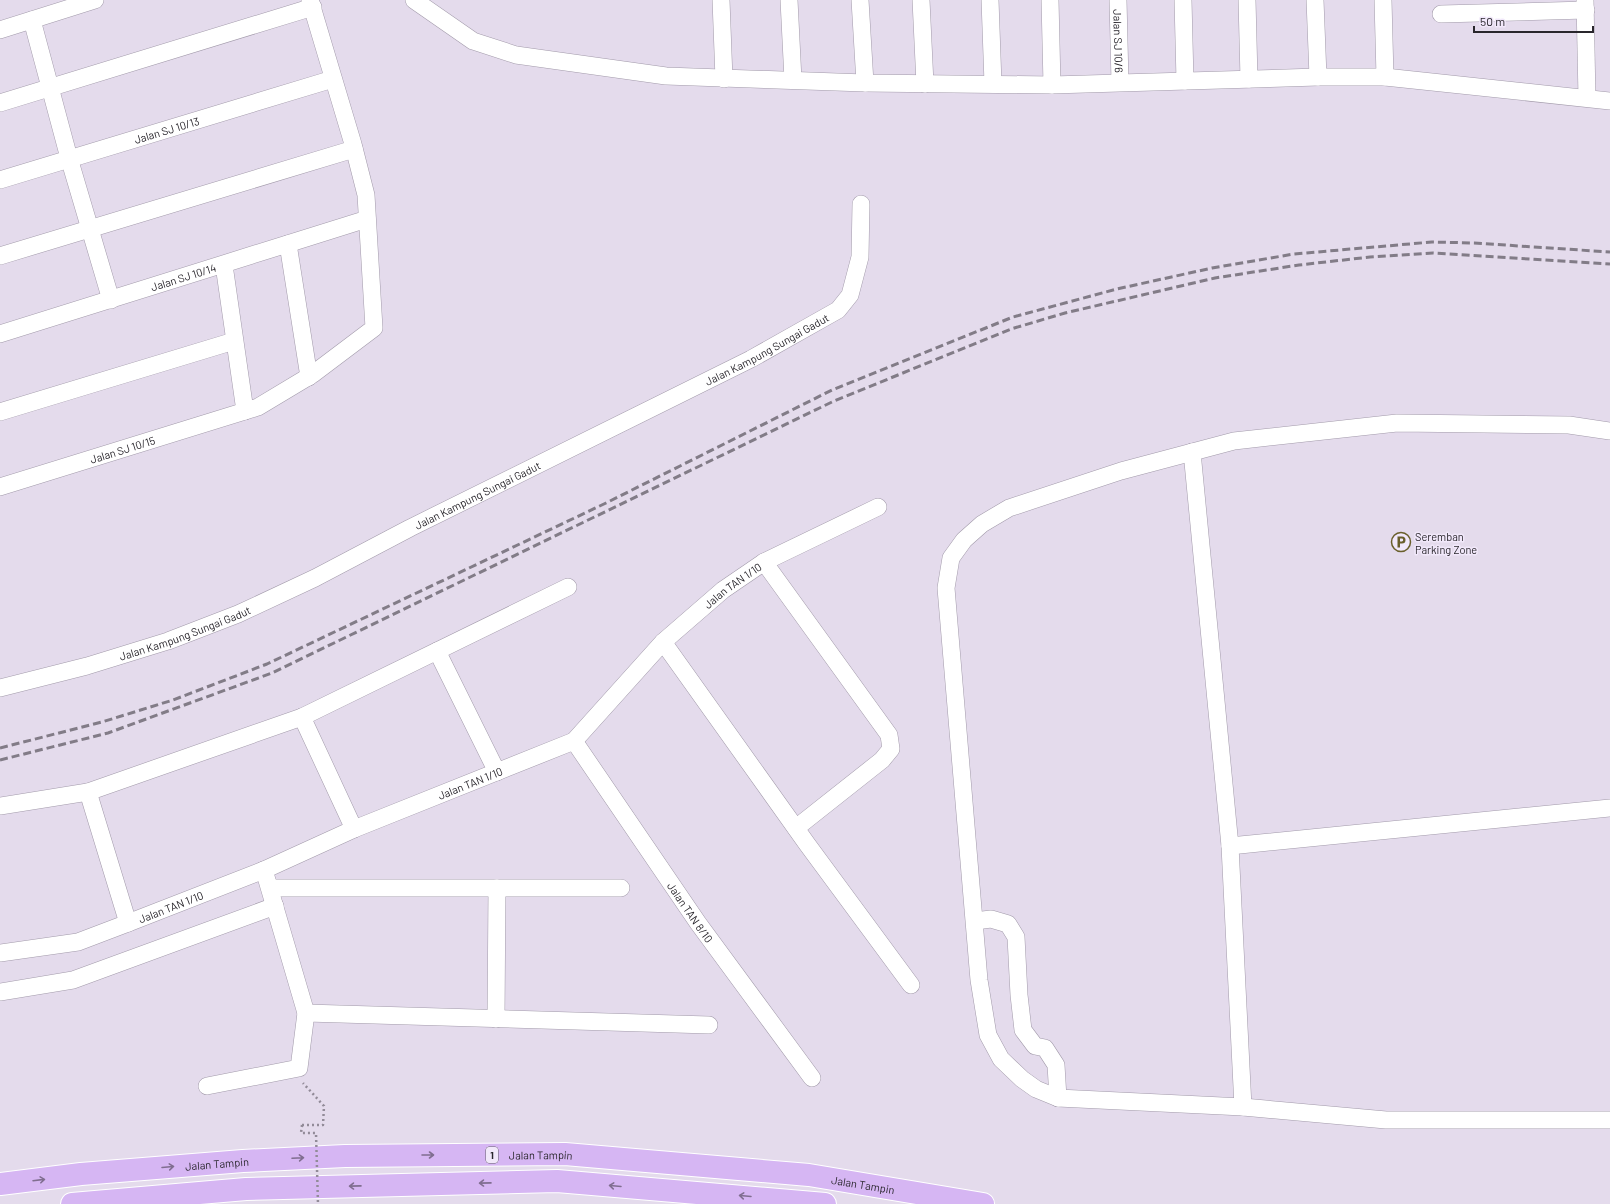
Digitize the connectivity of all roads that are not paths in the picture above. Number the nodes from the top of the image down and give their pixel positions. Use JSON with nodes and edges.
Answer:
{"nodes":[{"id":1,"x":95,"y":0,"type":"edge"},
{"id":2,"x":414,"y":0,"type":"edge"},
{"id":3,"x":721,"y":0,"type":"edge"},
{"id":4,"x":789,"y":0,"type":"edge"},
{"id":5,"x":860,"y":0,"type":"edge"},
{"id":6,"x":921,"y":0,"type":"edge"},
{"id":7,"x":990,"y":0,"type":"edge"},
{"id":8,"x":1050,"y":0,"type":"edge"},
{"id":9,"x":1118,"y":0,"type":"edge"},
{"id":10,"x":1183,"y":0,"type":"edge"},
{"id":11,"x":1247,"y":0,"type":"edge"},
{"id":12,"x":1315,"y":0,"type":"edge"},
{"id":13,"x":1383,"y":0,"type":"edge"},
{"id":14,"x":311,"y":4,"type":"edge"},
{"id":15,"x":1585,"y":5,"type":"edge"},
{"id":16,"x":1441,"y":14,"type":"dead end"},
{"id":17,"x":32,"y":20,"type":"junction"},
{"id":18,"x":0,"y":30,"type":"edge"},
{"id":19,"x":1318,"y":77,"type":"junction"},
{"id":20,"x":1385,"y":77,"type":"junction"},
{"id":21,"x":333,"y":79,"type":"junction"},
{"id":22,"x":724,"y":79,"type":"junction"},
{"id":23,"x":1249,"y":79,"type":"junction"},
{"id":24,"x":793,"y":80,"type":"junction"},
{"id":25,"x":1185,"y":80,"type":"junction"},
{"id":26,"x":1120,"y":82,"type":"junction"},
{"id":27,"x":865,"y":83,"type":"junction"},
{"id":28,"x":925,"y":84,"type":"junction"},
{"id":29,"x":993,"y":84,"type":"junction"},
{"id":30,"x":1052,"y":85,"type":"junction"},
{"id":31,"x":50,"y":88,"type":"junction"},
{"id":32,"x":1587,"y":98,"type":"junction"},
{"id":33,"x":1610,"y":101,"type":"edge"},
{"id":34,"x":0,"y":103,"type":"edge"},
{"id":35,"x":354,"y":149,"type":"junction"},
{"id":36,"x":69,"y":158,"type":"junction"},
{"id":37,"x":0,"y":180,"type":"edge"},
{"id":38,"x":861,"y":204,"type":"dead end"},
{"id":39,"x":367,"y":219,"type":"junction"},
{"id":40,"x":90,"y":228,"type":"junction"},
{"id":41,"x":288,"y":244,"type":"junction"},
{"id":42,"x":0,"y":256,"type":"edge"},
{"id":43,"x":224,"y":265,"type":"junction"},
{"id":44,"x":111,"y":300,"type":"junction"},
{"id":45,"x":0,"y":334,"type":"edge"},
{"id":46,"x":234,"y":341,"type":"junction"},
{"id":47,"x":309,"y":377,"type":"junction"},
{"id":48,"x":245,"y":411,"type":"junction"},
{"id":49,"x":0,"y":412,"type":"edge"},
{"id":50,"x":1610,"y":431,"type":"edge"},
{"id":51,"x":1192,"y":452,"type":"junction"},
{"id":52,"x":0,"y":487,"type":"edge"},
{"id":53,"x":878,"y":507,"type":"dead end"},
{"id":54,"x":764,"y":562,"type":"junction"},
{"id":55,"x":568,"y":587,"type":"dead end"},
{"id":56,"x":663,"y":642,"type":"junction"},
{"id":57,"x":437,"y":651,"type":"junction"},
{"id":58,"x":0,"y":688,"type":"edge"},
{"id":59,"x":302,"y":717,"type":"junction"},
{"id":60,"x":574,"y":741,"type":"junction"},
{"id":61,"x":497,"y":772,"type":"junction"},
{"id":62,"x":88,"y":792,"type":"junction"},
{"id":63,"x":0,"y":806,"type":"edge"},
{"id":64,"x":1610,"y":808,"type":"edge"},
{"id":65,"x":796,"y":828,"type":"junction"},
{"id":66,"x":354,"y":829,"type":"junction"},
{"id":67,"x":1230,"y":846,"type":"junction"},
{"id":68,"x":264,"y":870,"type":"junction"},
{"id":69,"x":270,"y":888,"type":"junction"},
{"id":70,"x":497,"y":888,"type":"junction"},
{"id":71,"x":621,"y":888,"type":"dead end"},
{"id":72,"x":275,"y":906,"type":"junction"},
{"id":73,"x":975,"y":922,"type":"junction"},
{"id":74,"x":128,"y":924,"type":"junction"},
{"id":75,"x":0,"y":954,"type":"edge"},
{"id":76,"x":911,"y":985,"type":"dead end"},
{"id":77,"x":0,"y":992,"type":"edge"},
{"id":78,"x":306,"y":1014,"type":"junction"},
{"id":79,"x":496,"y":1019,"type":"junction"},
{"id":80,"x":709,"y":1025,"type":"dead end"},
{"id":81,"x":812,"y":1078,"type":"dead end"},
{"id":82,"x":207,"y":1086,"type":"dead end"},
{"id":83,"x":1058,"y":1098,"type":"junction"},
{"id":84,"x":1243,"y":1107,"type":"junction"},
{"id":85,"x":1610,"y":1120,"type":"edge"},
{"id":86,"x":0,"y":1184,"type":"edge"},
{"id":87,"x":72,"y":1204,"type":"edge"},
{"id":88,"x":825,"y":1204,"type":"edge"},
{"id":89,"x":983,"y":1204,"type":"edge"}],
"edges":[{"from":1,"to":17,"type":"street"},
{"from":2,"to":22,"type":"street"},
{"from":3,"to":22,"type":"street"},
{"from":4,"to":24,"type":"street"},
{"from":5,"to":27,"type":"street"},
{"from":6,"to":28,"type":"street"},
{"from":7,"to":29,"type":"street"},
{"from":8,"to":30,"type":"street"},
{"from":9,"to":26,"type":"street","name":"Jalan SJ 10/6"},
{"from":10,"to":25,"type":"street"},
{"from":11,"to":23,"type":"street"},
{"from":12,"to":19,"type":"street"},
{"from":13,"to":20,"type":"street"},
{"from":14,"to":21,"type":"street"},
{"from":14,"to":31,"type":"street"},
{"from":15,"to":16,"type":"street"},
{"from":15,"to":32,"type":"street"},
{"from":17,"to":18,"type":"street"},
{"from":17,"to":31,"type":"street"},
{"from":19,"to":20,"type":"street"},
{"from":19,"to":23,"type":"street"},
{"from":20,"to":32,"type":"street"},
{"from":21,"to":35,"type":"street"},
{"from":21,"to":36,"type":"street","name":"Jalan SJ 10/13"},
{"from":22,"to":24,"type":"street"},
{"from":23,"to":25,"type":"street"},
{"from":24,"to":27,"type":"street"},
{"from":25,"to":26,"type":"street"},
{"from":26,"to":30,"type":"street"},
{"from":27,"to":28,"type":"street"},
{"from":28,"to":29,"type":"street"},
{"from":29,"to":30,"type":"street"},
{"from":31,"to":34,"type":"street"},
{"from":31,"to":36,"type":"street"},
{"from":32,"to":33,"type":"street"},
{"from":35,"to":39,"type":"street"},
{"from":35,"to":40,"type":"street"},
{"from":36,"to":37,"type":"street","name":"Jalan SJ 10/13"},
{"from":36,"to":40,"type":"street"},
{"from":38,"to":58,"type":"street","name":"Jalan Kampung Sungai Gadut"},
{"from":39,"to":41,"type":"street","name":"Jalan SJ 10/14"},
{"from":39,"to":47,"type":"street","name":"Jalan SJ 10/15"},
{"from":40,"to":42,"type":"street"},
{"from":40,"to":44,"type":"street"},
{"from":41,"to":43,"type":"street","name":"Jalan SJ 10/14"},
{"from":41,"to":47,"type":"street"},
{"from":43,"to":44,"type":"street","name":"Jalan SJ 10/14"},
{"from":43,"to":46,"type":"street"},
{"from":44,"to":45,"type":"street","name":"Jalan SJ 10/14"},
{"from":46,"to":48,"type":"street"},
{"from":46,"to":49,"type":"street"},
{"from":47,"to":48,"type":"street","name":"Jalan SJ 10/15"},
{"from":48,"to":52,"type":"street","name":"Jalan SJ 10/15"},
{"from":50,"to":51,"type":"street"},
{"from":51,"to":67,"type":"street"},
{"from":51,"to":73,"type":"street"},
{"from":53,"to":54,"type":"street","name":"Jalan TAN 1/10"},
{"from":54,"to":56,"type":"street","name":"Jalan TAN 1/10"},
{"from":54,"to":65,"type":"street"},
{"from":55,"to":57,"type":"street"},
{"from":56,"to":60,"type":"street","name":"Jalan TAN 1/10"},
{"from":56,"to":65,"type":"street"},
{"from":57,"to":59,"type":"street"},
{"from":57,"to":61,"type":"street"},
{"from":59,"to":62,"type":"street"},
{"from":59,"to":66,"type":"street"},
{"from":60,"to":61,"type":"street","name":"Jalan TAN 1/10"},
{"from":60,"to":81,"type":"street","name":"Jalan TAN 8/10"},
{"from":61,"to":66,"type":"street","name":"Jalan TAN 1/10"},
{"from":62,"to":63,"type":"street"},
{"from":62,"to":74,"type":"street"},
{"from":64,"to":67,"type":"street"},
{"from":65,"to":76,"type":"street"},
{"from":66,"to":68,"type":"street","name":"Jalan TAN 1/10"},
{"from":67,"to":84,"type":"street"},
{"from":68,"to":69,"type":"street"},
{"from":68,"to":74,"type":"street","name":"Jalan TAN 1/10"},
{"from":69,"to":70,"type":"street"},
{"from":69,"to":72,"type":"street"},
{"from":70,"to":71,"type":"street"},
{"from":70,"to":79,"type":"street"},
{"from":72,"to":77,"type":"street"},
{"from":72,"to":78,"type":"street"},
{"from":73,"to":83,"type":"street"},
{"from":73,"to":83,"type":"street"},
{"from":74,"to":75,"type":"street","name":"Jalan TAN 1/10"},
{"from":78,"to":79,"type":"street"},
{"from":78,"to":82,"type":"street"},
{"from":79,"to":80,"type":"street"},
{"from":83,"to":84,"type":"street"},
{"from":84,"to":85,"type":"street"},
{"from":86,"to":89,"type":"highway","name":"Jalan Tampin","number":"1","one_way":true},
{"from":88,"to":87,"type":"highway","one_way":true}]}
